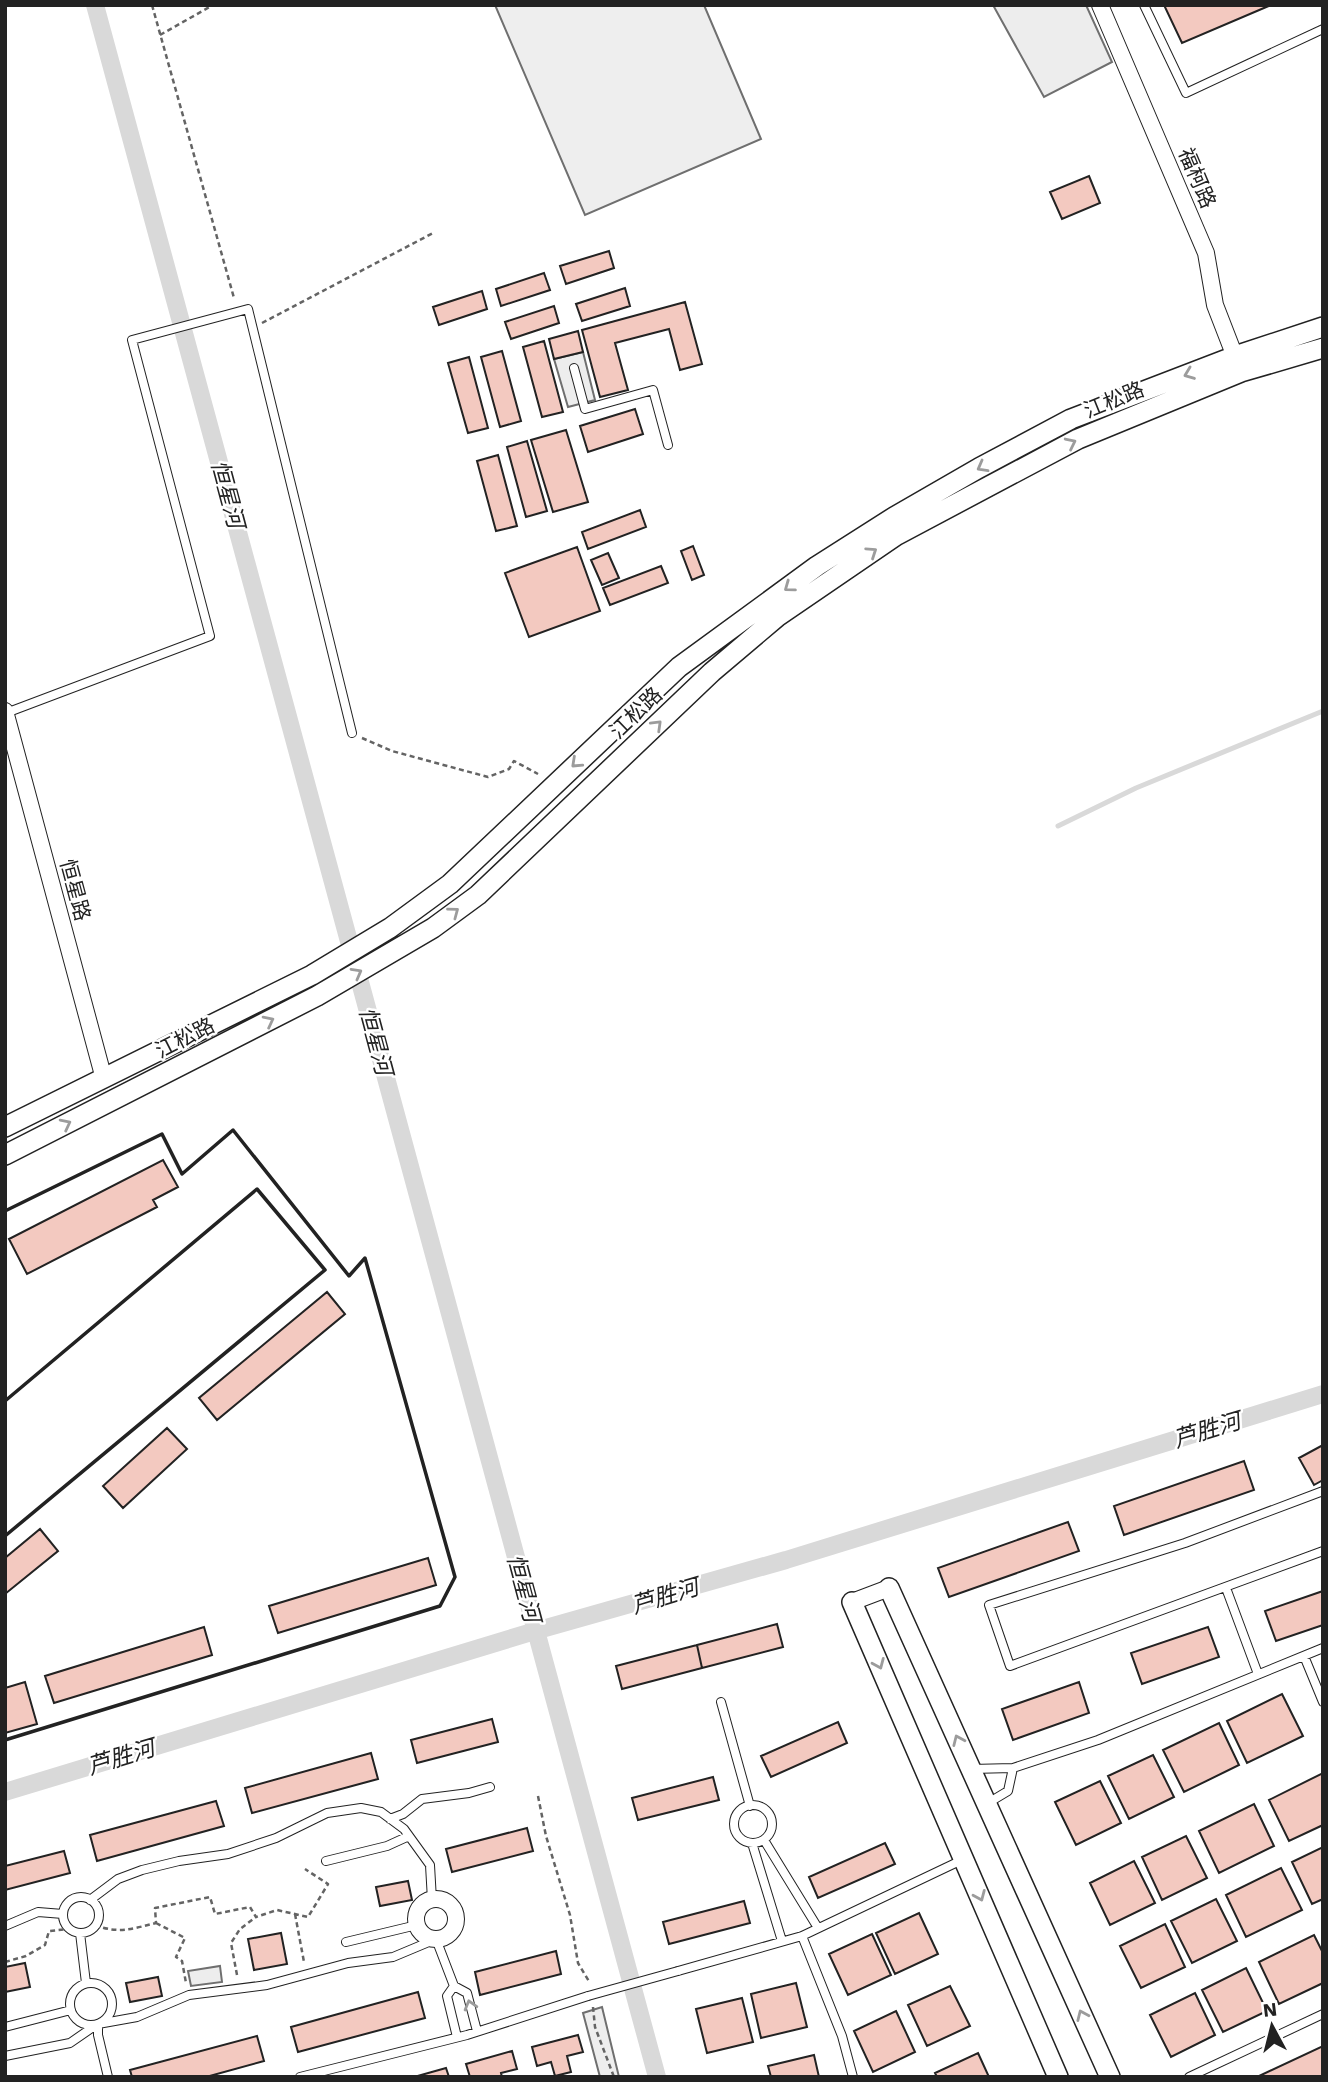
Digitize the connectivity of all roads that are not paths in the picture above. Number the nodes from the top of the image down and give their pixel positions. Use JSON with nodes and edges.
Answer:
{"nodes":[{"id":1,"x":1100,"y":5,"type":"edge"},
{"id":2,"x":1144,"y":5,"type":"edge"},
{"id":3,"x":1323,"y":29,"type":"edge"},
{"id":4,"x":1323,"y":327,"type":"edge"},
{"id":5,"x":1323,"y":348,"type":"edge"},
{"id":6,"x":1238,"y":364,"type":"junction"},
{"id":7,"x":574,"y":368,"type":"dead end"},
{"id":8,"x":668,"y":444,"type":"dead end"},
{"id":9,"x":6,"y":712,"type":"edge"},
{"id":10,"x":352,"y":733,"type":"road end"},
{"id":11,"x":562,"y":795,"type":"junction"},
{"id":12,"x":104,"y":1079,"type":"junction"},
{"id":13,"x":5,"y":1127,"type":"edge"},
{"id":14,"x":5,"y":1155,"type":"edge"},
{"id":15,"x":1323,"y":1491,"type":"edge"},
{"id":16,"x":1323,"y":1551,"type":"edge"},
{"id":17,"x":889,"y":1588,"type":"joint"},
{"id":18,"x":1226,"y":1588,"type":"junction"},
{"id":19,"x":852,"y":1602,"type":"joint"},
{"id":20,"x":1323,"y":1648,"type":"edge"},
{"id":21,"x":1304,"y":1656,"type":"junction"},
{"id":22,"x":1258,"y":1674,"type":"junction"},
{"id":23,"x":722,"y":1702,"type":"dead end"},
{"id":24,"x":1323,"y":1702,"type":"edge"},
{"id":25,"x":1013,"y":1768,"type":"junction"},
{"id":26,"x":971,"y":1769,"type":"junction"},
{"id":27,"x":490,"y":1787,"type":"dead end"},
{"id":28,"x":987,"y":1804,"type":"junction"},
{"id":29,"x":750,"y":1805,"type":"junction"},
{"id":30,"x":390,"y":1819,"type":"junction"},
{"id":31,"x":409,"y":1836,"type":"junction"},
{"id":32,"x":764,"y":1840,"type":"junction"},
{"id":33,"x":752,"y":1843,"type":"junction"},
{"id":34,"x":964,"y":1859,"type":"junction"},
{"id":35,"x":326,"y":1861,"type":"dead end"},
{"id":36,"x":90,"y":1900,"type":"junction"},
{"id":37,"x":432,"y":1900,"type":"junction"},
{"id":38,"x":63,"y":1914,"type":"junction"},
{"id":39,"x":417,"y":1925,"type":"junction"},
{"id":40,"x":5,"y":1926,"type":"edge"},
{"id":41,"x":818,"y":1928,"type":"junction"},
{"id":42,"x":80,"y":1933,"type":"junction"},
{"id":43,"x":802,"y":1936,"type":"junction"},
{"id":44,"x":436,"y":1939,"type":"junction"},
{"id":45,"x":782,"y":1941,"type":"junction"},
{"id":46,"x":346,"y":1942,"type":"dead end"},
{"id":47,"x":86,"y":1983,"type":"junction"},
{"id":48,"x":454,"y":1986,"type":"junction"},
{"id":49,"x":71,"y":2010,"type":"junction"},
{"id":50,"x":1323,"y":2014,"type":"edge"},
{"id":51,"x":98,"y":2024,"type":"junction"},
{"id":52,"x":5,"y":2027,"type":"edge"},
{"id":53,"x":477,"y":2031,"type":"junction"},
{"id":54,"x":457,"y":2037,"type":"junction"},
{"id":55,"x":5,"y":2056,"type":"edge"},
{"id":56,"x":108,"y":2076,"type":"edge"},
{"id":57,"x":300,"y":2077,"type":"edge"},
{"id":58,"x":853,"y":2077,"type":"edge"},
{"id":59,"x":1058,"y":2077,"type":"edge"},
{"id":60,"x":1110,"y":2077,"type":"edge"},
{"id":61,"x":1189,"y":2077,"type":"edge"}],
"edges":[{"from":1,"to":6,"type":"street","name":"福柯路"},
{"from":2,"to":3,"type":"lane"},
{"from":4,"to":6,"type":"street","name":"江松路"},
{"from":5,"to":6,"type":"street","name":"江松路"},
{"from":11,"to":6,"type":"street","name":"江松路","one_way":true},
{"from":6,"to":11,"type":"street","name":"江松路","one_way":true},
{"from":7,"to":8,"type":"lane"},
{"from":9,"to":10,"type":"lane"},
{"from":9,"to":12,"type":"street","name":"恒星路"},
{"from":11,"to":12,"type":"street","name":"江松路"},
{"from":14,"to":11,"type":"street","name":"江松路","one_way":true},
{"from":12,"to":13,"type":"street","name":"江松路"},
{"from":15,"to":18,"type":"lane"},
{"from":16,"to":18,"type":"lane"},
{"from":17,"to":19,"type":"street"},
{"from":26,"to":17,"type":"street","one_way":true},
{"from":18,"to":22,"type":"lane"},
{"from":19,"to":34,"type":"street","one_way":true},
{"from":20,"to":21,"type":"lane"},
{"from":21,"to":22,"type":"lane"},
{"from":21,"to":24,"type":"lane"},
{"from":22,"to":25,"type":"lane"},
{"from":23,"to":29,"type":"lane"},
{"from":25,"to":26,"type":"lane"},
{"from":25,"to":28,"type":"lane"},
{"from":26,"to":28,"type":"street"},
{"from":27,"to":30,"type":"lane"},
{"from":60,"to":28,"type":"street","one_way":true},
{"from":29,"to":32,"type":"lane"},
{"from":29,"to":33,"type":"lane"},
{"from":30,"to":31,"type":"lane"},
{"from":30,"to":36,"type":"lane"},
{"from":31,"to":35,"type":"lane"},
{"from":31,"to":37,"type":"lane"},
{"from":32,"to":33,"type":"lane"},
{"from":32,"to":41,"type":"lane"},
{"from":33,"to":45,"type":"lane"},
{"from":34,"to":41,"type":"lane"},
{"from":34,"to":59,"type":"street","one_way":true},
{"from":36,"to":38,"type":"lane"},
{"from":36,"to":42,"type":"lane"},
{"from":37,"to":39,"type":"street"},
{"from":37,"to":44,"type":"street"},
{"from":38,"to":40,"type":"lane"},
{"from":38,"to":42,"type":"lane"},
{"from":39,"to":44,"type":"street"},
{"from":39,"to":46,"type":"lane"},
{"from":41,"to":43,"type":"lane"},
{"from":42,"to":47,"type":"lane"},
{"from":43,"to":45,"type":"lane"},
{"from":43,"to":58,"type":"lane"},
{"from":44,"to":48,"type":"lane"},
{"from":44,"to":51,"type":"lane"},
{"from":45,"to":53,"type":"lane","bridge":true},
{"from":47,"to":49,"type":"lane"},
{"from":47,"to":51,"type":"lane"},
{"from":53,"to":48,"type":"lane","one_way":true},
{"from":48,"to":54,"type":"lane"},
{"from":49,"to":51,"type":"lane"},
{"from":49,"to":52,"type":"lane"},
{"from":50,"to":61,"type":"lane"},
{"from":51,"to":55,"type":"lane"},
{"from":51,"to":56,"type":"lane"},
{"from":53,"to":54,"type":"lane"},
{"from":54,"to":57,"type":"lane"}]}
